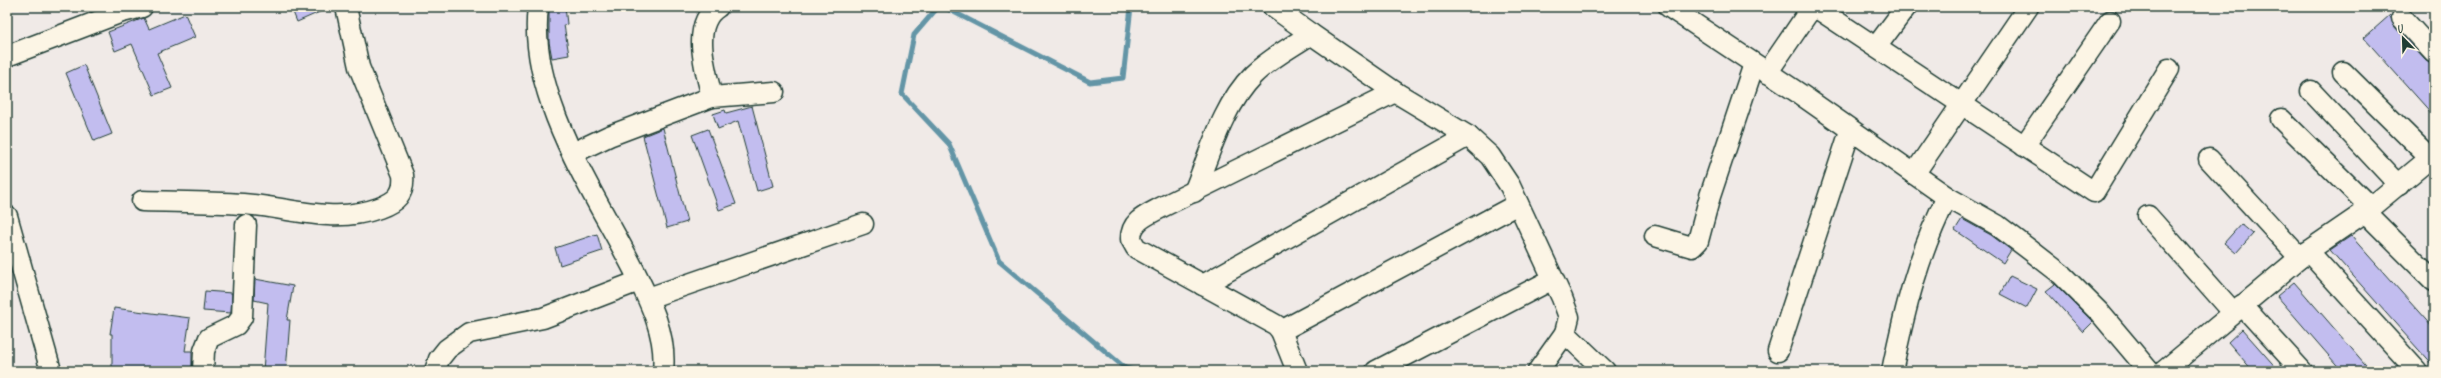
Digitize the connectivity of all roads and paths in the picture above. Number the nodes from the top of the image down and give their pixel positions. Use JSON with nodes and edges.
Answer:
{"nodes":[{"id":1,"x":142,"y":7,"type":"edge"},
{"id":2,"x":346,"y":7,"type":"edge"},
{"id":3,"x":538,"y":7,"type":"edge"},
{"id":4,"x":718,"y":7,"type":"edge"},
{"id":5,"x":1273,"y":7,"type":"edge"},
{"id":6,"x":1669,"y":7,"type":"edge"},
{"id":7,"x":1812,"y":7,"type":"edge"},
{"id":8,"x":1815,"y":7,"type":"edge"},
{"id":9,"x":1906,"y":7,"type":"edge"},
{"id":10,"x":2028,"y":7,"type":"edge"},
{"id":11,"x":2402,"y":18,"type":"dead end"},
{"id":12,"x":2110,"y":22,"type":"dead end"},
{"id":13,"x":1311,"y":34,"type":"junction"},
{"id":14,"x":1876,"y":47,"type":"junction"},
{"id":15,"x":2434,"y":53,"type":"edge"},
{"id":16,"x":7,"y":56,"type":"edge"},
{"id":17,"x":1761,"y":69,"type":"junction"},
{"id":18,"x":2169,"y":69,"type":"dead end"},
{"id":19,"x":2342,"y":72,"type":"dead end"},
{"id":20,"x":2311,"y":91,"type":"dead end"},
{"id":21,"x":774,"y":92,"type":"dead end"},
{"id":22,"x":1395,"y":92,"type":"junction"},
{"id":23,"x":712,"y":97,"type":"junction"},
{"id":24,"x":1962,"y":104,"type":"junction"},
{"id":25,"x":2281,"y":119,"type":"dead end"},
{"id":26,"x":1850,"y":131,"type":"junction"},
{"id":27,"x":1468,"y":136,"type":"junction"},
{"id":28,"x":2024,"y":146,"type":"junction"},
{"id":29,"x":573,"y":153,"type":"junction"},
{"id":30,"x":2433,"y":158,"type":"edge"},
{"id":31,"x":2209,"y":159,"type":"dead end"},
{"id":32,"x":1914,"y":174,"type":"junction"},
{"id":33,"x":2399,"y":185,"type":"junction"},
{"id":34,"x":1194,"y":192,"type":"junction"},
{"id":35,"x":1947,"y":197,"type":"junction"},
{"id":36,"x":142,"y":201,"type":"dead end"},
{"id":37,"x":1518,"y":204,"type":"junction"},
{"id":38,"x":2368,"y":210,"type":"junction"},
{"id":39,"x":7,"y":216,"type":"edge"},
{"id":40,"x":2148,"y":216,"type":"dead end"},
{"id":41,"x":863,"y":224,"type":"dead end"},
{"id":42,"x":246,"y":225,"type":"dead end"},
{"id":43,"x":1655,"y":236,"type":"dead end"},
{"id":44,"x":10,"y":238,"type":"edge"},
{"id":45,"x":2304,"y":254,"type":"junction"},
{"id":46,"x":1553,"y":279,"type":"junction"},
{"id":47,"x":639,"y":281,"type":"junction"},
{"id":48,"x":2434,"y":281,"type":"edge"},
{"id":49,"x":1203,"y":285,"type":"junction"},
{"id":50,"x":648,"y":298,"type":"junction"},
{"id":51,"x":2238,"y":309,"type":"junction"},
{"id":52,"x":1281,"y":331,"type":"junction"},
{"id":53,"x":1565,"y":333,"type":"junction"},
{"id":54,"x":1778,"y":351,"type":"dead end"},
{"id":55,"x":1380,"y":370,"type":"edge"},
{"id":56,"x":51,"y":371,"type":"edge"},
{"id":57,"x":203,"y":371,"type":"edge"},
{"id":58,"x":435,"y":371,"type":"edge"},
{"id":59,"x":663,"y":371,"type":"edge"},
{"id":60,"x":1296,"y":371,"type":"edge"},
{"id":61,"x":1538,"y":371,"type":"edge"},
{"id":62,"x":1605,"y":371,"type":"edge"},
{"id":63,"x":1892,"y":371,"type":"edge"},
{"id":64,"x":2149,"y":371,"type":"edge"},
{"id":65,"x":2164,"y":371,"type":"edge"},
{"id":66,"x":2302,"y":371,"type":"edge"},
{"id":67,"x":2417,"y":371,"type":"edge"}],
"edges":[{"from":1,"to":16,"type":"street"},
{"from":2,"to":36,"type":"street"},
{"from":3,"to":29,"type":"street"},
{"from":4,"to":23,"type":"street"},
{"from":5,"to":13,"type":"street"},
{"from":6,"to":17,"type":"street"},
{"from":7,"to":17,"type":"street"},
{"from":8,"to":14,"type":"street"},
{"from":9,"to":14,"type":"street"},
{"from":10,"to":24,"type":"street"},
{"from":11,"to":15,"type":"street"},
{"from":12,"to":28,"type":"street"},
{"from":13,"to":22,"type":"street"},
{"from":13,"to":34,"type":"street"},
{"from":14,"to":24,"type":"street"},
{"from":17,"to":26,"type":"street"},
{"from":17,"to":43,"type":"street"},
{"from":18,"to":28,"type":"street"},
{"from":19,"to":30,"type":"street"},
{"from":20,"to":33,"type":"street"},
{"from":21,"to":23,"type":"street"},
{"from":22,"to":27,"type":"street"},
{"from":22,"to":34,"type":"street"},
{"from":23,"to":29,"type":"street"},
{"from":24,"to":28,"type":"street"},
{"from":24,"to":32,"type":"street"},
{"from":25,"to":38,"type":"street"},
{"from":26,"to":32,"type":"street"},
{"from":26,"to":54,"type":"street"},
{"from":27,"to":37,"type":"street"},
{"from":27,"to":49,"type":"street"},
{"from":29,"to":47,"type":"street"},
{"from":30,"to":33,"type":"street"},
{"from":31,"to":45,"type":"street"},
{"from":32,"to":35,"type":"street"},
{"from":33,"to":38,"type":"street"},
{"from":34,"to":49,"type":"street"},
{"from":35,"to":63,"type":"street"},
{"from":35,"to":64,"type":"street"},
{"from":37,"to":46,"type":"street"},
{"from":37,"to":52,"type":"street"},
{"from":38,"to":45,"type":"street"},
{"from":38,"to":48,"type":"street"},
{"from":39,"to":44,"type":"street"},
{"from":40,"to":51,"type":"street"},
{"from":41,"to":50,"type":"street"},
{"from":42,"to":57,"type":"street"},
{"from":44,"to":56,"type":"street"},
{"from":45,"to":51,"type":"street"},
{"from":45,"to":67,"type":"street"},
{"from":46,"to":53,"type":"street"},
{"from":46,"to":55,"type":"street"},
{"from":47,"to":50,"type":"street"},
{"from":47,"to":58,"type":"street"},
{"from":49,"to":52,"type":"street"},
{"from":50,"to":59,"type":"street"},
{"from":51,"to":65,"type":"street"},
{"from":51,"to":66,"type":"street"},
{"from":52,"to":60,"type":"street"},
{"from":53,"to":61,"type":"street"},
{"from":53,"to":62,"type":"street"}]}
